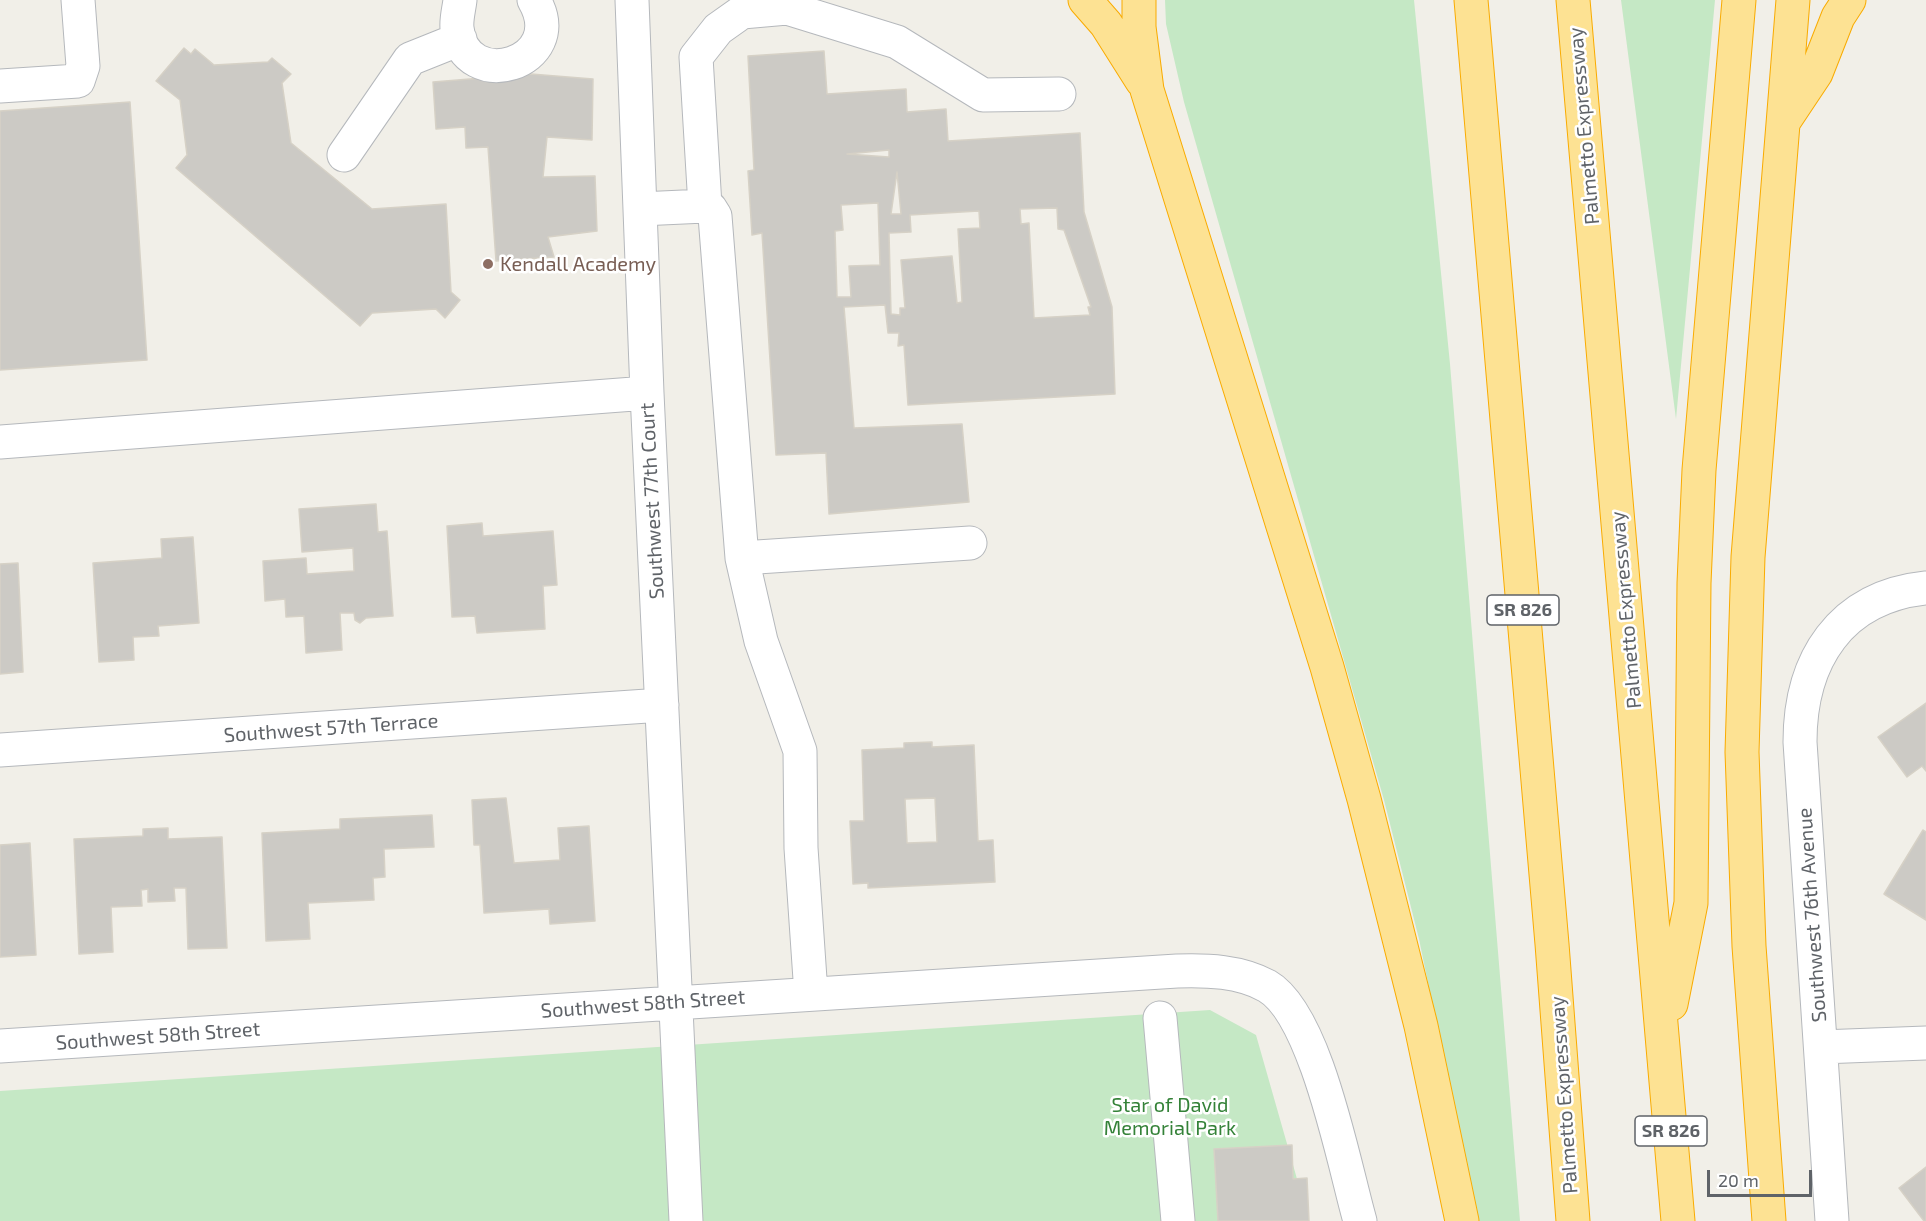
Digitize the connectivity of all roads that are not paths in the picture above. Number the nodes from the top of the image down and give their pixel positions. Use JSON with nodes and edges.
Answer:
{"nodes":[{"id":1,"x":78,"y":0,"type":"edge"},
{"id":2,"x":460,"y":0,"type":"edge"},
{"id":3,"x":534,"y":0,"type":"edge"},
{"id":4,"x":632,"y":0,"type":"edge"},
{"id":5,"x":1085,"y":0,"type":"edge"},
{"id":6,"x":1139,"y":0,"type":"edge"},
{"id":7,"x":1471,"y":0,"type":"edge"},
{"id":8,"x":1573,"y":0,"type":"edge"},
{"id":9,"x":1739,"y":0,"type":"edge"},
{"id":10,"x":1793,"y":0,"type":"edge"},
{"id":11,"x":1849,"y":0,"type":"edge"},
{"id":12,"x":460,"y":39,"type":"junction"},
{"id":13,"x":0,"y":86,"type":"edge"},
{"id":14,"x":1148,"y":90,"type":"junction"},
{"id":15,"x":1059,"y":94,"type":"dead end"},
{"id":16,"x":1783,"y":122,"type":"junction"},
{"id":17,"x":344,"y":155,"type":"dead end"},
{"id":18,"x":705,"y":206,"type":"junction"},
{"id":19,"x":640,"y":209,"type":"junction"},
{"id":20,"x":647,"y":393,"type":"junction"},
{"id":21,"x":0,"y":442,"type":"edge"},
{"id":22,"x":970,"y":543,"type":"dead end"},
{"id":23,"x":742,"y":558,"type":"junction"},
{"id":24,"x":1926,"y":588,"type":"edge"},
{"id":25,"x":662,"y":705,"type":"junction"},
{"id":26,"x":0,"y":750,"type":"edge"},
{"id":27,"x":811,"y":994,"type":"junction"},
{"id":28,"x":677,"y":1002,"type":"junction"},
{"id":29,"x":1160,"y":1018,"type":"dead end"},
{"id":30,"x":1664,"y":1041,"type":"junction"},
{"id":31,"x":1926,"y":1043,"type":"edge"},
{"id":32,"x":0,"y":1046,"type":"edge"},
{"id":33,"x":1821,"y":1047,"type":"junction"},
{"id":34,"x":686,"y":1221,"type":"edge"},
{"id":35,"x":1178,"y":1221,"type":"edge"},
{"id":36,"x":1360,"y":1221,"type":"edge"},
{"id":37,"x":1462,"y":1221,"type":"edge"},
{"id":38,"x":1573,"y":1221,"type":"edge"},
{"id":39,"x":1678,"y":1221,"type":"edge"},
{"id":40,"x":1769,"y":1221,"type":"edge"},
{"id":41,"x":1832,"y":1221,"type":"edge"}],
"edges":[{"from":1,"to":13,"type":"street"},
{"from":2,"to":12,"type":"street"},
{"from":3,"to":12,"type":"street"},
{"from":4,"to":19,"type":"street","name":"Southwest 77th Court"},
{"from":5,"to":14,"type":"highway"},
{"from":6,"to":14,"type":"highway"},
{"from":7,"to":38,"type":"highway","name":"Palmetto Expressway","number":"SR 826"},
{"from":8,"to":30,"type":"highway","name":"Palmetto Expressway","number":"SR 826"},
{"from":9,"to":30,"type":"highway"},
{"from":10,"to":16,"type":"highway"},
{"from":11,"to":16,"type":"highway"},
{"from":12,"to":17,"type":"street"},
{"from":14,"to":37,"type":"highway"},
{"from":15,"to":18,"type":"street"},
{"from":16,"to":40,"type":"highway"},
{"from":18,"to":19,"type":"street"},
{"from":18,"to":23,"type":"street"},
{"from":19,"to":20,"type":"street","name":"Southwest 77th Court"},
{"from":20,"to":21,"type":"street"},
{"from":20,"to":25,"type":"street","name":"Southwest 77th Court"},
{"from":22,"to":23,"type":"street"},
{"from":23,"to":27,"type":"street"},
{"from":24,"to":33,"type":"street","name":"Southwest 76th Avenue"},
{"from":25,"to":26,"type":"street","name":"Southwest 57th Terrace"},
{"from":25,"to":28,"type":"street","name":"Southwest 77th Court"},
{"from":27,"to":28,"type":"street","name":"Southwest 58th Street"},
{"from":27,"to":36,"type":"street","name":"Southwest 58th Street"},
{"from":28,"to":32,"type":"street","name":"Southwest 58th Street"},
{"from":28,"to":34,"type":"street","name":"Southwest 77th Court"},
{"from":29,"to":35,"type":"street"},
{"from":30,"to":39,"type":"highway","name":"Palmetto Expressway","number":"SR 826"},
{"from":31,"to":33,"type":"street"},
{"from":33,"to":41,"type":"street","name":"Southwest 76th Avenue"}]}
